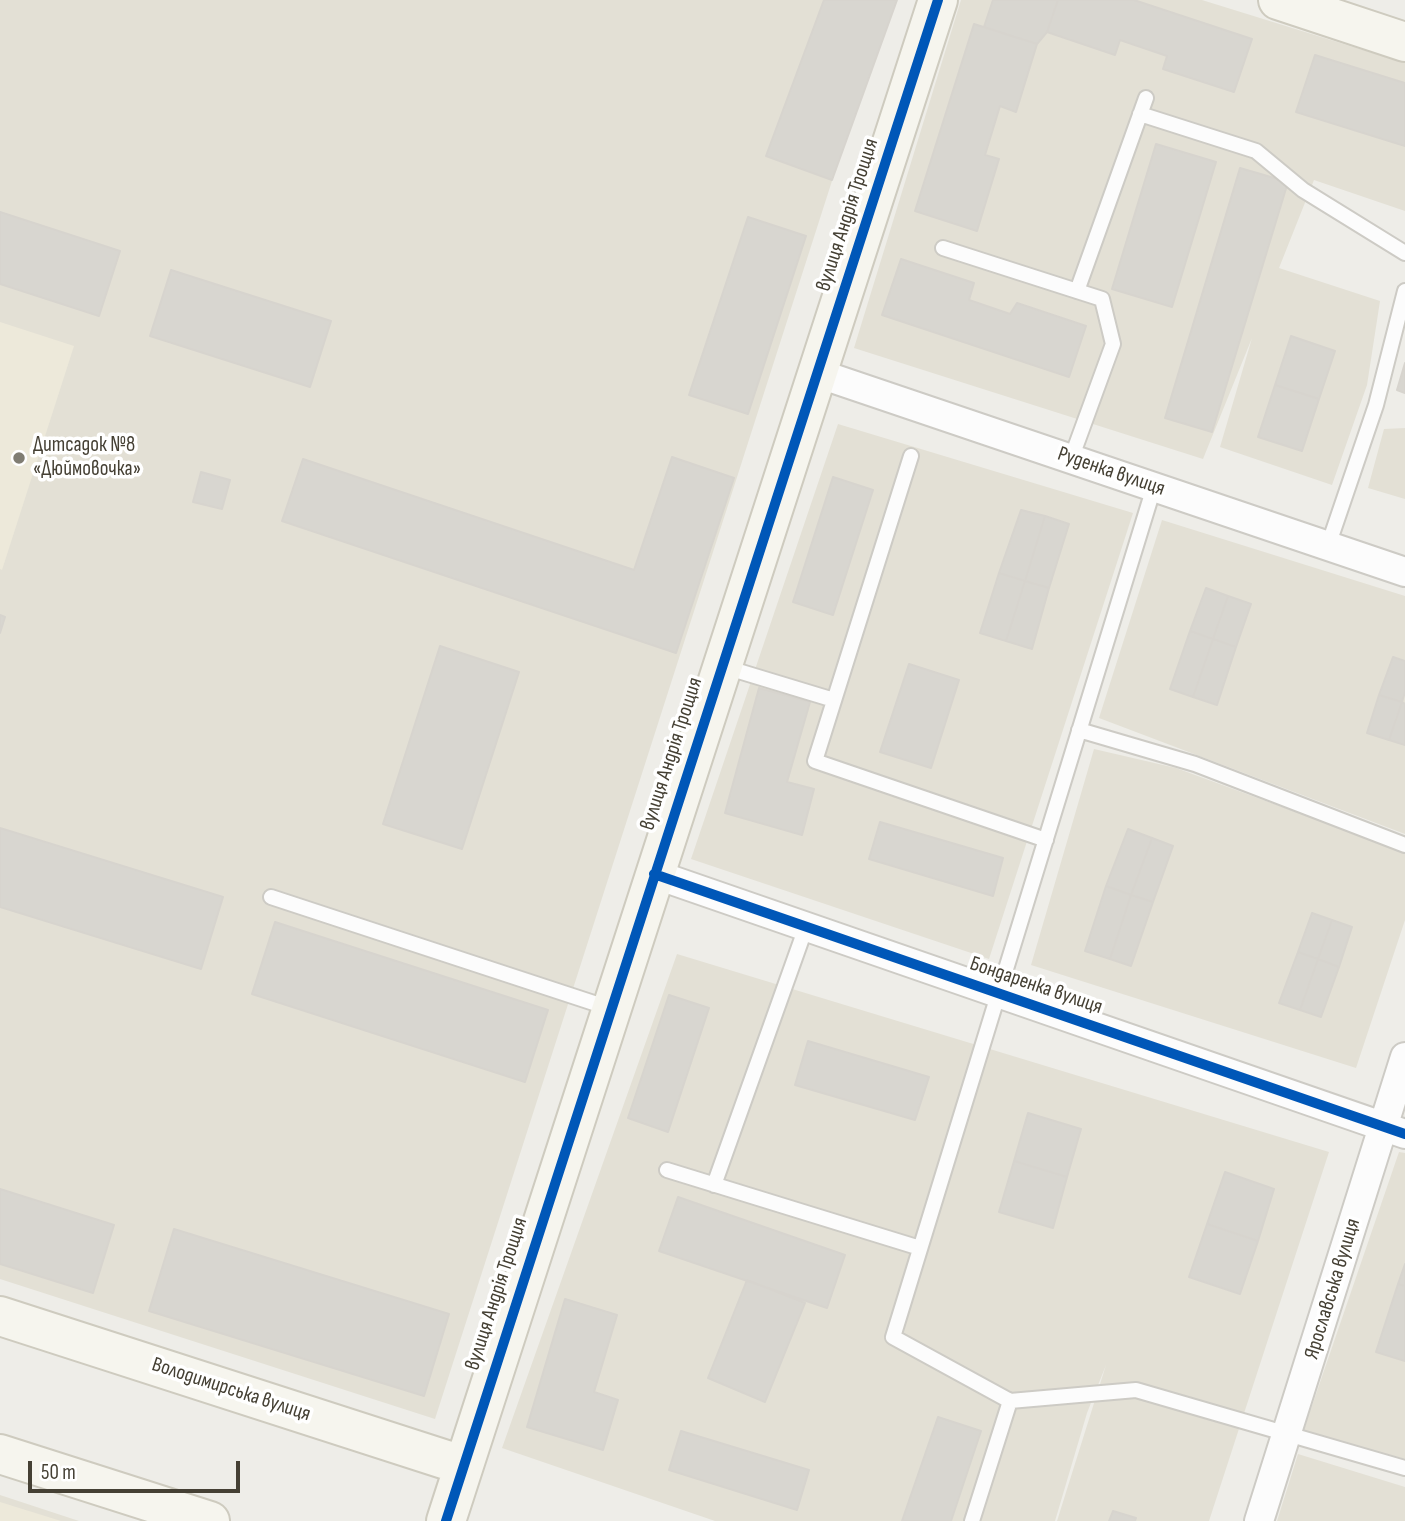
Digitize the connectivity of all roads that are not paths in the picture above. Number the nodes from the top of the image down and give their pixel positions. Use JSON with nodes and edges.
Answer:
{"nodes":[{"id":1,"x":938,"y":0,"type":"edge"},
{"id":2,"x":1278,"y":0,"type":"edge"},
{"id":3,"x":1405,"y":42,"type":"edge"},
{"id":4,"x":1146,"y":99,"type":"dead end"},
{"id":5,"x":1140,"y":114,"type":"junction"},
{"id":6,"x":943,"y":248,"type":"dead end"},
{"id":7,"x":1405,"y":253,"type":"edge"},
{"id":8,"x":1077,"y":291,"type":"junction"},
{"id":9,"x":1405,"y":291,"type":"edge"},
{"id":10,"x":817,"y":373,"type":"junction"},
{"id":11,"x":911,"y":456,"type":"dead end"},
{"id":12,"x":1071,"y":459,"type":"junction"},
{"id":13,"x":1154,"y":487,"type":"junction"},
{"id":14,"x":1328,"y":546,"type":"junction"},
{"id":15,"x":1405,"y":572,"type":"edge"},
{"id":16,"x":721,"y":665,"type":"junction"},
{"id":17,"x":834,"y":700,"type":"junction"},
{"id":18,"x":1079,"y":730,"type":"junction"},
{"id":19,"x":1046,"y":840,"type":"junction"},
{"id":20,"x":1405,"y":845,"type":"edge"},
{"id":21,"x":654,"y":874,"type":"junction"},
{"id":22,"x":271,"y":898,"type":"dead end"},
{"id":23,"x":806,"y":927,"type":"junction"},
{"id":24,"x":998,"y":993,"type":"junction"},
{"id":25,"x":610,"y":1008,"type":"junction"},
{"id":26,"x":1405,"y":1057,"type":"edge"},
{"id":27,"x":1394,"y":1130,"type":"edge"},
{"id":28,"x":667,"y":1170,"type":"dead end"},
{"id":29,"x":714,"y":1185,"type":"junction"},
{"id":30,"x":920,"y":1248,"type":"junction"},
{"id":31,"x":0,"y":1316,"type":"edge"},
{"id":32,"x":1010,"y":1401,"type":"junction"},
{"id":33,"x":1287,"y":1436,"type":"junction"},
{"id":34,"x":0,"y":1454,"type":"edge"},
{"id":35,"x":462,"y":1465,"type":"junction"},
{"id":36,"x":1405,"y":1468,"type":"edge"},
{"id":37,"x":210,"y":1521,"type":"edge"},
{"id":38,"x":446,"y":1521,"type":"edge"},
{"id":39,"x":972,"y":1521,"type":"edge"},
{"id":40,"x":1259,"y":1521,"type":"edge"}],
"edges":[{"from":1,"to":10,"type":"street","name":"вулиця Андрія Трощия"},
{"from":2,"to":3,"type":"street"},
{"from":4,"to":5,"type":"lane"},
{"from":5,"to":7,"type":"lane"},
{"from":5,"to":8,"type":"lane"},
{"from":6,"to":8,"type":"lane"},
{"from":8,"to":12,"type":"lane"},
{"from":9,"to":14,"type":"lane"},
{"from":10,"to":12,"type":"street","name":"Руденка вулиця"},
{"from":10,"to":16,"type":"street","name":"вулиця Андрія Трощия"},
{"from":11,"to":17,"type":"lane"},
{"from":12,"to":13,"type":"street","name":"Руденка вулиця"},
{"from":13,"to":14,"type":"street","name":"Руденка вулиця"},
{"from":13,"to":18,"type":"lane"},
{"from":14,"to":15,"type":"street","name":"Руденка вулиця"},
{"from":16,"to":17,"type":"lane"},
{"from":16,"to":21,"type":"street","name":"вулиця Андрія Трощия"},
{"from":17,"to":19,"type":"lane"},
{"from":18,"to":19,"type":"lane"},
{"from":18,"to":20,"type":"lane"},
{"from":19,"to":24,"type":"lane"},
{"from":21,"to":23,"type":"street","name":"Бондаренка вулиця"},
{"from":21,"to":25,"type":"street","name":"вулиця Андрія Трощия"},
{"from":22,"to":25,"type":"lane"},
{"from":23,"to":24,"type":"street","name":"Бондаренка вулиця"},
{"from":23,"to":29,"type":"lane"},
{"from":24,"to":27,"type":"street","name":"Бондаренка вулиця"},
{"from":24,"to":30,"type":"lane"},
{"from":25,"to":35,"type":"street","name":"вулиця Андрія Трощия"},
{"from":26,"to":27,"type":"street","name":"Ярославська вулиця"},
{"from":27,"to":33,"type":"street","name":"Ярославська вулиця"},
{"from":28,"to":29,"type":"lane"},
{"from":29,"to":30,"type":"lane"},
{"from":30,"to":32,"type":"lane"},
{"from":31,"to":35,"type":"street","name":"Володимирська вулиця"},
{"from":32,"to":33,"type":"lane"},
{"from":32,"to":39,"type":"lane"},
{"from":33,"to":36,"type":"lane"},
{"from":33,"to":40,"type":"street","name":"Ярославська вулиця"},
{"from":34,"to":37,"type":"street"},
{"from":35,"to":38,"type":"street","name":"вулиця Андрія Трощия"}]}
